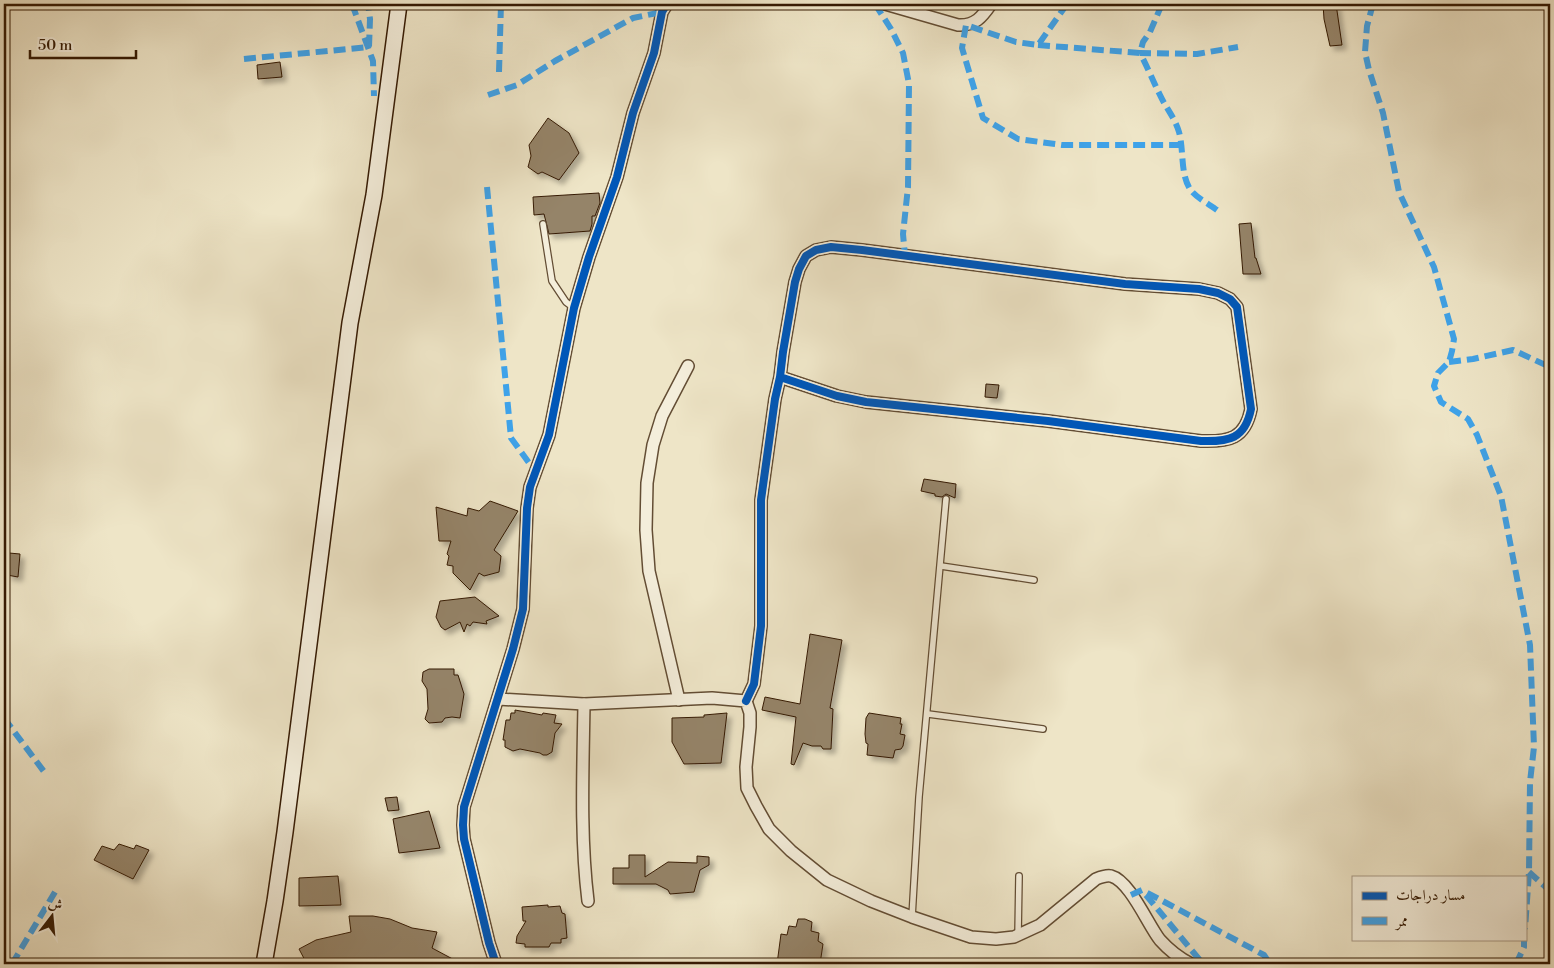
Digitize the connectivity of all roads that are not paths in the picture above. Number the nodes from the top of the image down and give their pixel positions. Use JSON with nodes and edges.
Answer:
{"nodes":[{"id":1,"x":399,"y":4,"type":"edge"},
{"id":2,"x":667,"y":4,"type":"edge"},
{"id":3,"x":885,"y":4,"type":"edge"},
{"id":4,"x":991,"y":4,"type":"edge"},
{"id":5,"x":543,"y":224,"type":"dead end"},
{"id":6,"x":574,"y":308,"type":"junction"},
{"id":7,"x":688,"y":366,"type":"dead end"},
{"id":8,"x":780,"y":377,"type":"junction"},
{"id":9,"x":946,"y":499,"type":"dead end"},
{"id":10,"x":941,"y":566,"type":"junction"},
{"id":11,"x":1034,"y":580,"type":"dead end"},
{"id":12,"x":498,"y":699,"type":"junction"},
{"id":13,"x":679,"y":700,"type":"junction"},
{"id":14,"x":746,"y":701,"type":"junction"},
{"id":15,"x":584,"y":704,"type":"junction"},
{"id":16,"x":928,"y":714,"type":"junction"},
{"id":17,"x":1043,"y":729,"type":"dead end"},
{"id":18,"x":1019,"y":876,"type":"dead end"},
{"id":19,"x":588,"y":901,"type":"dead end"},
{"id":20,"x":912,"y":917,"type":"junction"},
{"id":21,"x":1018,"y":936,"type":"junction"},
{"id":22,"x":264,"y":964,"type":"edge"},
{"id":23,"x":496,"y":964,"type":"edge"},
{"id":24,"x":1191,"y":964,"type":"edge"}],
"edges":[{"from":1,"to":22,"type":"street"},
{"from":2,"to":6,"type":"street"},
{"from":3,"to":4,"type":"street"},
{"from":5,"to":6,"type":"lane"},
{"from":6,"to":12,"type":"street"},
{"from":7,"to":13,"type":"street"},
{"from":8,"to":8,"type":"street"},
{"from":8,"to":14,"type":"street"},
{"from":9,"to":10,"type":"lane"},
{"from":10,"to":11,"type":"lane"},
{"from":10,"to":16,"type":"lane"},
{"from":12,"to":15,"type":"street"},
{"from":12,"to":23,"type":"street"},
{"from":13,"to":14,"type":"street"},
{"from":13,"to":15,"type":"street"},
{"from":14,"to":20,"type":"street"},
{"from":15,"to":19,"type":"street"},
{"from":16,"to":17,"type":"lane"},
{"from":16,"to":20,"type":"lane"},
{"from":18,"to":21,"type":"lane"},
{"from":20,"to":21,"type":"street"},
{"from":21,"to":24,"type":"street"}]}
